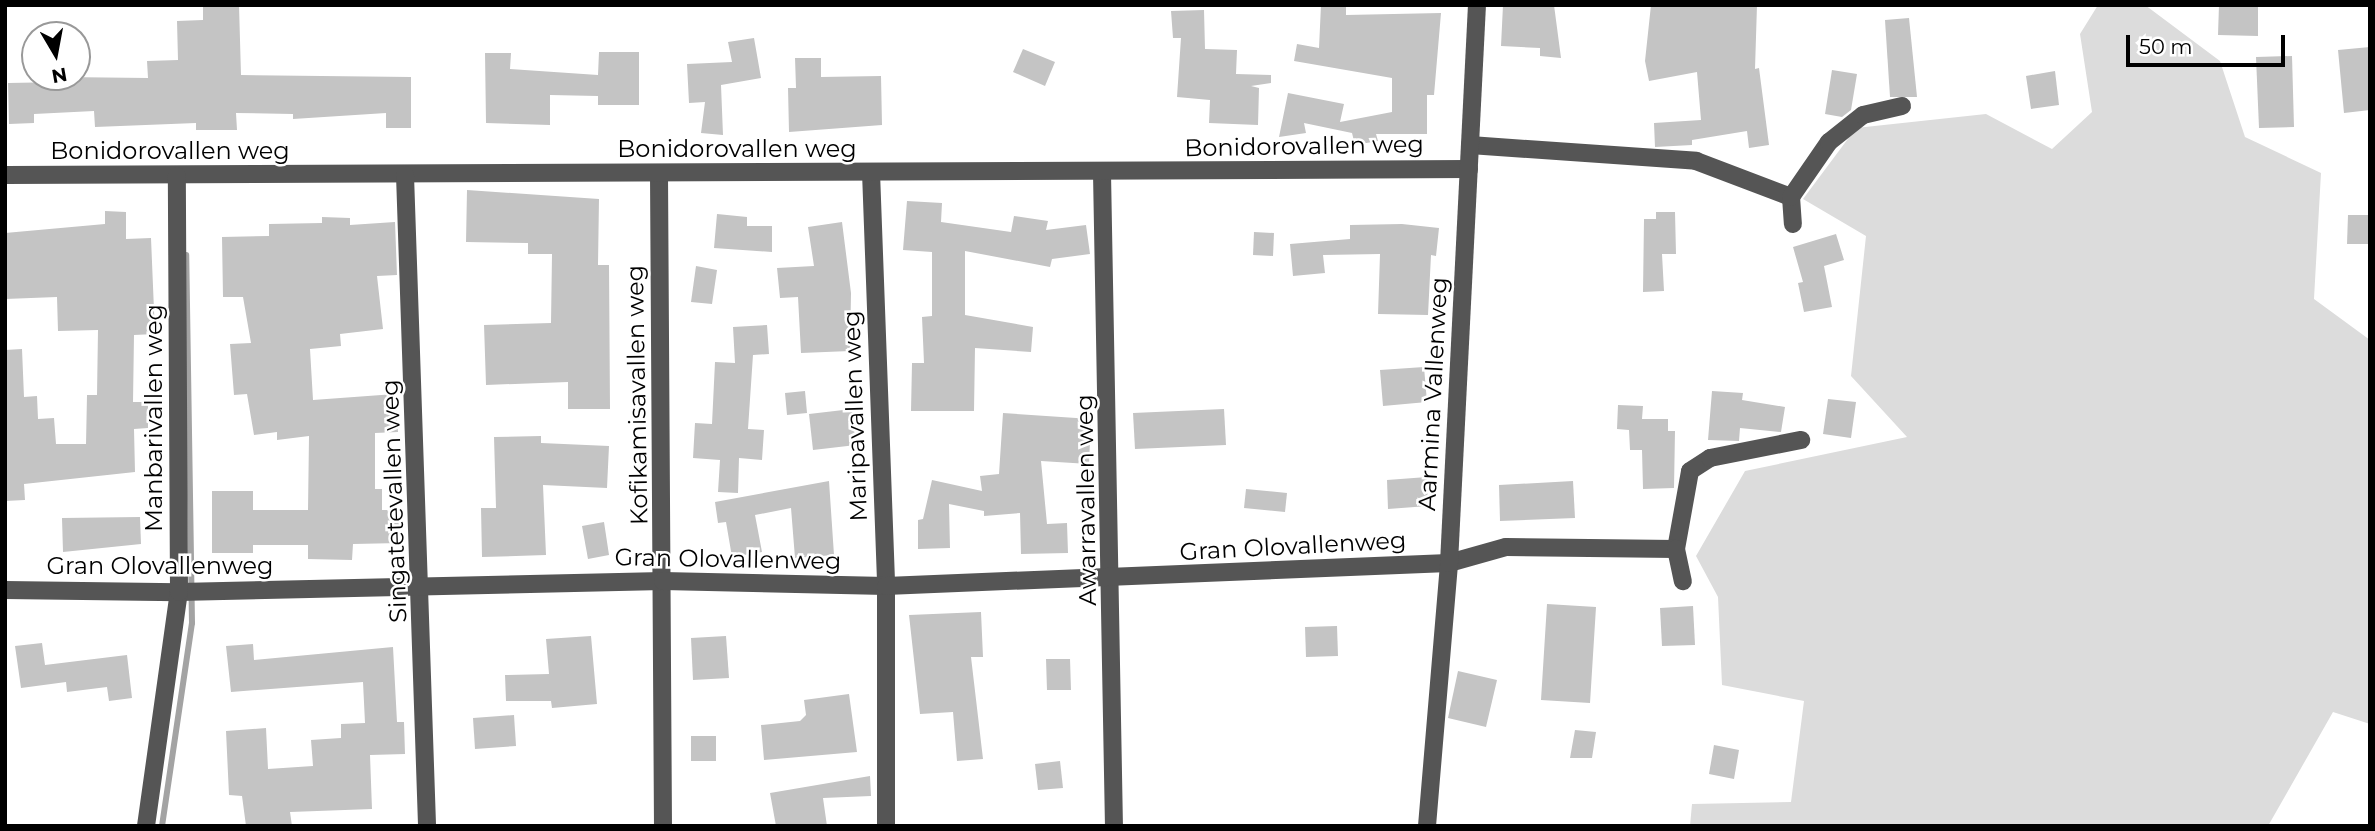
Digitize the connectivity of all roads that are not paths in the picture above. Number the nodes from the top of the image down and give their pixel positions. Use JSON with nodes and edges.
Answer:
{"nodes":[{"id":1,"x":1477,"y":5,"type":"edge"},
{"id":2,"x":1902,"y":106,"type":"dead end"},
{"id":3,"x":1470,"y":145,"type":"junction"},
{"id":4,"x":1469,"y":169,"type":"junction"},
{"id":5,"x":871,"y":173,"type":"junction"},
{"id":6,"x":1102,"y":173,"type":"junction"},
{"id":7,"x":659,"y":174,"type":"junction"},
{"id":8,"x":5,"y":175,"type":"edge"},
{"id":9,"x":405,"y":175,"type":"junction"},
{"id":10,"x":177,"y":176,"type":"junction"},
{"id":11,"x":1791,"y":197,"type":"junction"},
{"id":12,"x":1793,"y":224,"type":"dead end"},
{"id":13,"x":1801,"y":440,"type":"dead end"},
{"id":14,"x":1676,"y":549,"type":"junction"},
{"id":15,"x":1449,"y":563,"type":"junction"},
{"id":16,"x":1113,"y":579,"type":"junction"},
{"id":17,"x":663,"y":581,"type":"junction"},
{"id":18,"x":1683,"y":581,"type":"dead end"},
{"id":19,"x":423,"y":586,"type":"junction"},
{"id":20,"x":886,"y":586,"type":"junction"},
{"id":21,"x":5,"y":590,"type":"edge"},
{"id":22,"x":179,"y":592,"type":"junction"},
{"id":23,"x":146,"y":826,"type":"edge"},
{"id":24,"x":427,"y":826,"type":"edge"},
{"id":25,"x":663,"y":826,"type":"edge"},
{"id":26,"x":886,"y":826,"type":"edge"},
{"id":27,"x":1114,"y":826,"type":"edge"},
{"id":28,"x":1427,"y":826,"type":"edge"}],
"edges":[{"from":1,"to":3,"type":"street","name":"Aarmina Vallenweg"},
{"from":2,"to":11,"type":"street"},
{"from":3,"to":4,"type":"street","name":"Aarmina Vallenweg"},
{"from":3,"to":11,"type":"street"},
{"from":4,"to":6,"type":"street","name":"Bonidorovallen weg"},
{"from":4,"to":15,"type":"street","name":"Aarmina Vallenweg"},
{"from":5,"to":6,"type":"street","name":"Bonidorovallen weg"},
{"from":5,"to":7,"type":"street","name":"Bonidorovallen weg"},
{"from":5,"to":20,"type":"street","name":"Maripavallen weg"},
{"from":6,"to":16,"type":"street","name":"Awarravallen weg"},
{"from":7,"to":9,"type":"street","name":"Bonidorovallen weg"},
{"from":7,"to":17,"type":"street","name":"Kofikamisavallen weg"},
{"from":8,"to":10,"type":"street","name":"Bonidorovallen weg"},
{"from":9,"to":10,"type":"street","name":"Bonidorovallen weg"},
{"from":9,"to":19,"type":"street","name":"Singatetevallen weg"},
{"from":10,"to":22,"type":"street","name":"Manbarivallen weg"},
{"from":11,"to":12,"type":"street"},
{"from":13,"to":14,"type":"street"},
{"from":14,"to":15,"type":"street","name":"Gran Olovallenweg"},
{"from":14,"to":18,"type":"street"},
{"from":15,"to":16,"type":"street","name":"Gran Olovallenweg"},
{"from":15,"to":28,"type":"street","name":"Aarmina Vallenweg"},
{"from":16,"to":20,"type":"street","name":"Gran Olovallenweg"},
{"from":16,"to":27,"type":"street","name":"Awarravallen weg"},
{"from":17,"to":19,"type":"street","name":"Gran Olovallenweg"},
{"from":17,"to":20,"type":"street","name":"Gran Olovallenweg"},
{"from":17,"to":25,"type":"street","name":"Kofikamisavallen weg"},
{"from":19,"to":22,"type":"street","name":"Gran Olovallenweg"},
{"from":19,"to":24,"type":"street","name":"Singatetevallen weg"},
{"from":20,"to":26,"type":"street","name":"Maripavallen weg"},
{"from":21,"to":22,"type":"street","name":"Gran Olovallenweg"},
{"from":22,"to":23,"type":"street","name":"Manbarivallen weg"}]}
